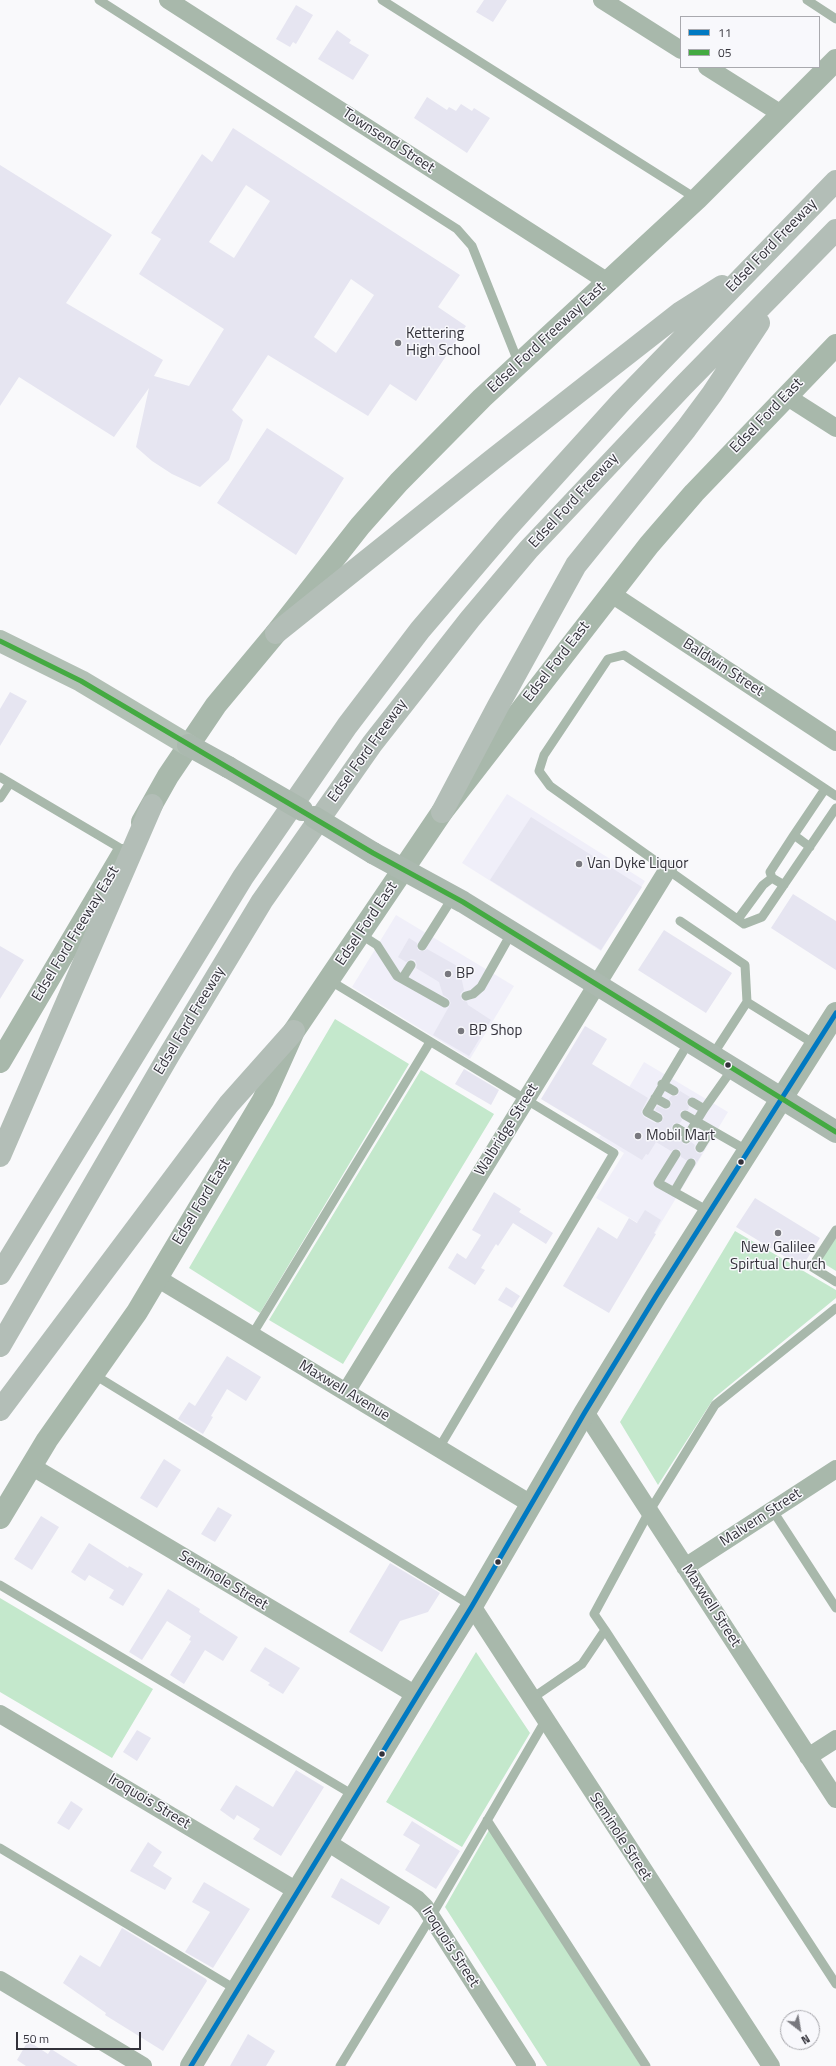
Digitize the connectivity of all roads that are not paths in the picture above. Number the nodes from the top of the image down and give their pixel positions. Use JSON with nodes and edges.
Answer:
{"nodes":[{"id":1,"x":99,"y":0,"type":"edge"},
{"id":2,"x":382,"y":0,"type":"edge"},
{"id":3,"x":602,"y":0,"type":"edge"},
{"id":4,"x":807,"y":0,"type":"edge"},
{"id":5,"x":172,"y":1,"type":"edge"},
{"id":6,"x":836,"y":19,"type":"edge"},
{"id":7,"x":680,"y":49,"type":"edge"},
{"id":8,"x":836,"y":60,"type":"edge"},
{"id":9,"x":709,"y":68,"type":"edge"},
{"id":10,"x":783,"y":115,"type":"junction"},
{"id":11,"x":836,"y":181,"type":"edge"},
{"id":12,"x":696,"y":199,"type":"junction"},
{"id":13,"x":836,"y":230,"type":"edge"},
{"id":14,"x":750,"y":268,"type":"junction"},
{"id":15,"x":608,"y":282,"type":"junction"},
{"id":16,"x":783,"y":286,"type":"junction"},
{"id":17,"x":836,"y":345,"type":"edge"},
{"id":18,"x":519,"y":364,"type":"junction"},
{"id":19,"x":786,"y":396,"type":"junction"},
{"id":20,"x":836,"y":428,"type":"edge"},
{"id":21,"x":610,"y":593,"type":"junction"},
{"id":22,"x":276,"y":633,"type":"junction"},
{"id":23,"x":0,"y":641,"type":"edge"},
{"id":24,"x":836,"y":742,"type":"edge"},
{"id":25,"x":188,"y":745,"type":"junction"},
{"id":26,"x":0,"y":777,"type":"edge"},
{"id":27,"x":10,"y":783,"type":"junction"},
{"id":28,"x":825,"y":789,"type":"junction"},
{"id":29,"x":836,"y":796,"type":"edge"},
{"id":30,"x":0,"y":798,"type":"edge"},
{"id":31,"x":152,"y":805,"type":"junction"},
{"id":32,"x":836,"y":808,"type":"edge"},
{"id":33,"x":442,"y":812,"type":"junction"},
{"id":34,"x":794,"y":835,"type":"junction"},
{"id":35,"x":810,"y":847,"type":"junction"},
{"id":36,"x":125,"y":851,"type":"junction"},
{"id":37,"x":668,"y":868,"type":"junction"},
{"id":38,"x":404,"y":870,"type":"junction"},
{"id":39,"x":772,"y":878,"type":"junction"},
{"id":40,"x":784,"y":885,"type":"junction"},
{"id":41,"x":453,"y":897,"type":"junction"},
{"id":42,"x":738,"y":919,"type":"junction"},
{"id":43,"x":680,"y":921,"type":"dead end"},
{"id":44,"x":512,"y":932,"type":"junction"},
{"id":45,"x":360,"y":934,"type":"junction"},
{"id":46,"x":422,"y":946,"type":"dead end"},
{"id":47,"x":410,"y":965,"type":"dead end"},
{"id":48,"x":402,"y":979,"type":"junction"},
{"id":49,"x":329,"y":980,"type":"junction"},
{"id":50,"x":596,"y":984,"type":"junction"},
{"id":51,"x":466,"y":996,"type":"dead end"},
{"id":52,"x":747,"y":1002,"type":"junction"},
{"id":53,"x":445,"y":1003,"type":"dead end"},
{"id":54,"x":836,"y":1013,"type":"edge"},
{"id":55,"x":294,"y":1031,"type":"junction"},
{"id":56,"x":430,"y":1042,"type":"junction"},
{"id":57,"x":689,"y":1042,"type":"junction"},
{"id":58,"x":816,"y":1045,"type":"junction"},
{"id":59,"x":712,"y":1056,"type":"junction"},
{"id":60,"x":0,"y":1061,"type":"edge"},
{"id":61,"x":733,"y":1068,"type":"junction"},
{"id":62,"x":662,"y":1084,"type":"junction"},
{"id":63,"x":674,"y":1091,"type":"dead end"},
{"id":64,"x":655,"y":1098,"type":"junction"},
{"id":65,"x":782,"y":1098,"type":"junction"},
{"id":66,"x":525,"y":1100,"type":"junction"},
{"id":67,"x":692,"y":1102,"type":"dead end"},
{"id":68,"x":666,"y":1104,"type":"dead end"},
{"id":69,"x":704,"y":1109,"type":"junction"},
{"id":70,"x":685,"y":1115,"type":"dead end"},
{"id":71,"x":658,"y":1118,"type":"dead end"},
{"id":72,"x":696,"y":1122,"type":"junction"},
{"id":73,"x":677,"y":1128,"type":"dead end"},
{"id":74,"x":711,"y":1130,"type":"junction"},
{"id":75,"x":836,"y":1132,"type":"edge"},
{"id":76,"x":700,"y":1148,"type":"dead end"},
{"id":77,"x":748,"y":1152,"type":"junction"},
{"id":78,"x":676,"y":1154,"type":"dead end"},
{"id":79,"x":0,"y":1156,"type":"edge"},
{"id":80,"x":691,"y":1163,"type":"dead end"},
{"id":81,"x":674,"y":1192,"type":"junction"},
{"id":82,"x":710,"y":1212,"type":"junction"},
{"id":83,"x":836,"y":1230,"type":"edge"},
{"id":84,"x":0,"y":1274,"type":"edge"},
{"id":85,"x":157,"y":1278,"type":"junction"},
{"id":86,"x":836,"y":1282,"type":"edge"},
{"id":87,"x":836,"y":1308,"type":"edge"},
{"id":88,"x":252,"y":1335,"type":"junction"},
{"id":89,"x":0,"y":1346,"type":"edge"},
{"id":90,"x":93,"y":1374,"type":"junction"},
{"id":91,"x":346,"y":1392,"type":"junction"},
{"id":92,"x":0,"y":1410,"type":"edge"},
{"id":93,"x":585,"y":1412,"type":"junction"},
{"id":94,"x":439,"y":1448,"type":"junction"},
{"id":95,"x":31,"y":1466,"type":"junction"},
{"id":96,"x":836,"y":1469,"type":"edge"},
{"id":97,"x":531,"y":1504,"type":"junction"},
{"id":98,"x":773,"y":1511,"type":"junction"},
{"id":99,"x":650,"y":1512,"type":"junction"},
{"id":100,"x":0,"y":1518,"type":"edge"},
{"id":101,"x":685,"y":1567,"type":"junction"},
{"id":102,"x":0,"y":1585,"type":"edge"},
{"id":103,"x":472,"y":1606,"type":"junction"},
{"id":104,"x":836,"y":1608,"type":"edge"},
{"id":105,"x":605,"y":1630,"type":"junction"},
{"id":106,"x":416,"y":1695,"type":"junction"},
{"id":107,"x":531,"y":1699,"type":"junction"},
{"id":108,"x":0,"y":1714,"type":"edge"},
{"id":109,"x":545,"y":1721,"type":"junction"},
{"id":110,"x":836,"y":1739,"type":"edge"},
{"id":111,"x":808,"y":1757,"type":"junction"},
{"id":112,"x":355,"y":1796,"type":"junction"},
{"id":113,"x":836,"y":1799,"type":"edge"},
{"id":114,"x":487,"y":1820,"type":"junction"},
{"id":115,"x":327,"y":1842,"type":"junction"},
{"id":116,"x":0,"y":1848,"type":"edge"},
{"id":117,"x":297,"y":1890,"type":"junction"},
{"id":118,"x":431,"y":1917,"type":"junction"},
{"id":119,"x":0,"y":1980,"type":"edge"},
{"id":120,"x":836,"y":1984,"type":"edge"},
{"id":121,"x":237,"y":1990,"type":"junction"},
{"id":122,"x":143,"y":2066,"type":"edge"},
{"id":123,"x":191,"y":2066,"type":"edge"},
{"id":124,"x":340,"y":2066,"type":"edge"},
{"id":125,"x":527,"y":2066,"type":"edge"},
{"id":126,"x":646,"y":2066,"type":"edge"},
{"id":127,"x":771,"y":2066,"type":"edge"}],
"edges":[{"from":1,"to":18,"type":"lane"},
{"from":2,"to":12,"type":"lane"},
{"from":3,"to":7,"type":"street"},
{"from":4,"to":6,"type":"lane"},
{"from":5,"to":15,"type":"street","name":"Townsend Street"},
{"from":8,"to":10,"type":"street","name":"Edsel Ford Freeway East"},
{"from":9,"to":10,"type":"street"},
{"from":10,"to":12,"type":"street","name":"Edsel Ford Freeway East"},
{"from":11,"to":14,"type":"highway","name":"Edsel Ford Freeway"},
{"from":12,"to":15,"type":"street","name":"Edsel Ford Freeway East"},
{"from":13,"to":16,"type":"highway","name":"Edsel Ford Freeway"},
{"from":14,"to":22,"type":"highway"},
{"from":14,"to":84,"type":"highway","name":"Edsel Ford Freeway"},
{"from":15,"to":18,"type":"street","name":"Edsel Ford Freeway East"},
{"from":16,"to":33,"type":"highway"},
{"from":16,"to":89,"type":"highway","name":"Edsel Ford Freeway"},
{"from":17,"to":19,"type":"street","name":"Edsel Ford East"},
{"from":18,"to":22,"type":"street","name":"Edsel Ford Freeway East"},
{"from":19,"to":20,"type":"street"},
{"from":19,"to":21,"type":"street","name":"Edsel Ford East"},
{"from":21,"to":24,"type":"street","name":"Baldwin Street"},
{"from":21,"to":33,"type":"street","name":"Edsel Ford East"},
{"from":22,"to":25,"type":"street","name":"Edsel Ford Freeway East"},
{"from":23,"to":25,"type":"main road"},
{"from":25,"to":31,"type":"street","name":"Edsel Ford Freeway East"},
{"from":25,"to":38,"type":"main road","bridge":true},
{"from":26,"to":27,"type":"lane"},
{"from":27,"to":30,"type":"lane"},
{"from":27,"to":36,"type":"lane"},
{"from":28,"to":29,"type":"lane"},
{"from":28,"to":34,"type":"lane"},
{"from":28,"to":37,"type":"lane"},
{"from":31,"to":36,"type":"street","name":"Edsel Ford Freeway East"},
{"from":31,"to":79,"type":"highway"},
{"from":32,"to":35,"type":"lane"},
{"from":33,"to":38,"type":"street","name":"Edsel Ford East"},
{"from":34,"to":35,"type":"lane"},
{"from":34,"to":39,"type":"lane"},
{"from":35,"to":40,"type":"lane"},
{"from":36,"to":60,"type":"street","name":"Edsel Ford Freeway East"},
{"from":37,"to":42,"type":"lane"},
{"from":37,"to":50,"type":"street","name":"Walbridge Street"},
{"from":38,"to":41,"type":"main road"},
{"from":38,"to":45,"type":"street","name":"Edsel Ford East"},
{"from":39,"to":40,"type":"lane"},
{"from":39,"to":42,"type":"lane"},
{"from":40,"to":42,"type":"lane"},
{"from":41,"to":44,"type":"main road"},
{"from":41,"to":46,"type":"lane"},
{"from":43,"to":52,"type":"lane"},
{"from":44,"to":50,"type":"main road"},
{"from":44,"to":51,"type":"lane"},
{"from":45,"to":48,"type":"lane"},
{"from":45,"to":49,"type":"street","name":"Edsel Ford East"},
{"from":47,"to":48,"type":"lane"},
{"from":48,"to":53,"type":"lane"},
{"from":49,"to":55,"type":"street","name":"Edsel Ford East"},
{"from":49,"to":56,"type":"lane"},
{"from":50,"to":57,"type":"main road"},
{"from":50,"to":66,"type":"street","name":"Walbridge Street"},
{"from":52,"to":58,"type":"lane"},
{"from":52,"to":59,"type":"lane"},
{"from":54,"to":58,"type":"street"},
{"from":55,"to":85,"type":"street","name":"Edsel Ford East"},
{"from":55,"to":92,"type":"highway"},
{"from":56,"to":66,"type":"lane"},
{"from":56,"to":88,"type":"lane"},
{"from":57,"to":59,"type":"main road"},
{"from":57,"to":62,"type":"lane"},
{"from":58,"to":65,"type":"street"},
{"from":59,"to":61,"type":"main road"},
{"from":61,"to":65,"type":"main road"},
{"from":61,"to":69,"type":"lane"},
{"from":62,"to":63,"type":"lane"},
{"from":62,"to":64,"type":"lane"},
{"from":64,"to":68,"type":"lane"},
{"from":64,"to":71,"type":"lane"},
{"from":65,"to":75,"type":"main road"},
{"from":65,"to":77,"type":"street"},
{"from":66,"to":91,"type":"street","name":"Walbridge Street"},
{"from":66,"to":94,"type":"lane"},
{"from":67,"to":69,"type":"lane"},
{"from":69,"to":72,"type":"lane"},
{"from":70,"to":72,"type":"lane"},
{"from":72,"to":73,"type":"lane"},
{"from":72,"to":74,"type":"lane"},
{"from":74,"to":76,"type":"lane"},
{"from":74,"to":77,"type":"lane"},
{"from":77,"to":82,"type":"street"},
{"from":78,"to":81,"type":"lane"},
{"from":80,"to":81,"type":"lane"},
{"from":81,"to":82,"type":"lane"},
{"from":82,"to":93,"type":"street"},
{"from":83,"to":86,"type":"lane"},
{"from":85,"to":88,"type":"street","name":"Maxwell Avenue"},
{"from":85,"to":90,"type":"street","name":"Edsel Ford East"},
{"from":87,"to":99,"type":"lane"},
{"from":88,"to":91,"type":"street","name":"Maxwell Avenue"},
{"from":90,"to":95,"type":"street","name":"Edsel Ford East"},
{"from":90,"to":103,"type":"lane"},
{"from":91,"to":94,"type":"street","name":"Maxwell Avenue"},
{"from":93,"to":97,"type":"street"},
{"from":93,"to":99,"type":"street","name":"Maxwell Street"},
{"from":94,"to":97,"type":"street","name":"Maxwell Avenue"},
{"from":95,"to":100,"type":"street","name":"Edsel Ford East"},
{"from":95,"to":106,"type":"street","name":"Seminole Street"},
{"from":96,"to":98,"type":"street","name":"Malvern Street"},
{"from":97,"to":103,"type":"street"},
{"from":98,"to":101,"type":"street","name":"Malvern Street"},
{"from":98,"to":104,"type":"lane"},
{"from":99,"to":101,"type":"street","name":"Maxwell Street"},
{"from":99,"to":105,"type":"lane"},
{"from":101,"to":111,"type":"street","name":"Maxwell Street"},
{"from":102,"to":112,"type":"lane"},
{"from":103,"to":106,"type":"street"},
{"from":103,"to":107,"type":"street","name":"Seminole Street"},
{"from":105,"to":107,"type":"lane"},
{"from":105,"to":120,"type":"lane"},
{"from":106,"to":112,"type":"street"},
{"from":107,"to":109,"type":"street","name":"Seminole Street"},
{"from":108,"to":117,"type":"street","name":"Iroquois Street"},
{"from":109,"to":114,"type":"lane"},
{"from":109,"to":127,"type":"street","name":"Seminole Street"},
{"from":110,"to":111,"type":"street"},
{"from":111,"to":113,"type":"street","name":"Maxwell Street"},
{"from":112,"to":115,"type":"street"},
{"from":114,"to":118,"type":"lane"},
{"from":114,"to":126,"type":"lane"},
{"from":115,"to":117,"type":"street"},
{"from":115,"to":118,"type":"street","name":"Iroquois Street"},
{"from":116,"to":121,"type":"lane"},
{"from":117,"to":121,"type":"street"},
{"from":118,"to":124,"type":"lane"},
{"from":118,"to":125,"type":"street","name":"Iroquois Street"},
{"from":119,"to":122,"type":"street"},
{"from":121,"to":123,"type":"street"}]}
